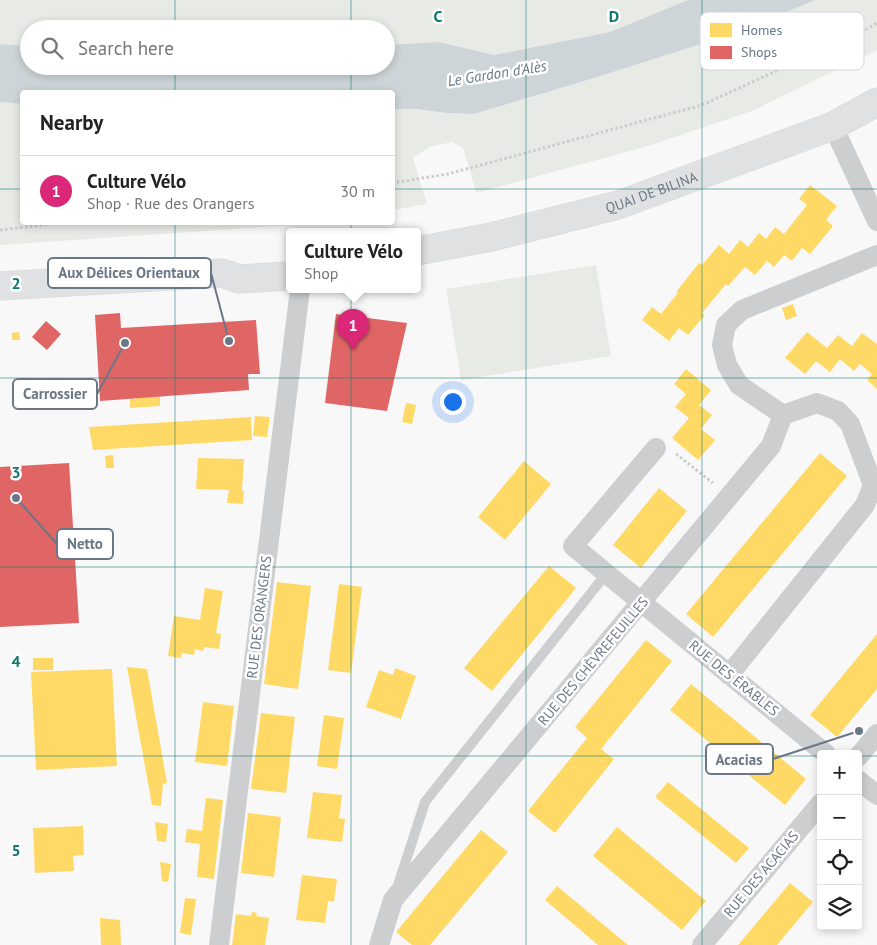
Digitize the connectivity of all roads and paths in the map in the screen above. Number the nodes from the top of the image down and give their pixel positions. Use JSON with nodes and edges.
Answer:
{"nodes":[{"id":1,"x":877,"y":23,"type":"edge"},
{"id":2,"x":864,"y":31,"type":"edge"},
{"id":3,"x":779,"y":70,"type":"edge"},
{"id":4,"x":877,"y":102,"type":"edge"},
{"id":5,"x":833,"y":126,"type":"junction"},
{"id":6,"x":395,"y":183,"type":"edge"},
{"id":7,"x":877,"y":221,"type":"edge"},
{"id":8,"x":43,"y":225,"type":"edge"},
{"id":9,"x":0,"y":230,"type":"edge"},
{"id":10,"x":421,"y":250,"type":"edge"},
{"id":11,"x":877,"y":255,"type":"edge"},
{"id":12,"x":286,"y":276,"type":"edge"},
{"id":13,"x":240,"y":280,"type":"junction"},
{"id":14,"x":0,"y":286,"type":"edge"},
{"id":15,"x":300,"y":293,"type":"edge"},
{"id":16,"x":0,"y":301,"type":"edge"},
{"id":17,"x":783,"y":415,"type":"junction"},
{"id":18,"x":656,"y":448,"type":"joint"},
{"id":19,"x":729,"y":496,"type":"junction"},
{"id":20,"x":606,"y":574,"type":"junction"},
{"id":21,"x":641,"y":602,"type":"junction"},
{"id":22,"x":729,"y":675,"type":"junction"},
{"id":23,"x":877,"y":734,"type":"edge"},
{"id":24,"x":821,"y":750,"type":"edge"},
{"id":25,"x":862,"y":752,"type":"edge"},
{"id":26,"x":862,"y":783,"type":"edge"},
{"id":27,"x":877,"y":795,"type":"edge"},
{"id":28,"x":817,"y":808,"type":"edge"},
{"id":29,"x":393,"y":900,"type":"junction"},
{"id":30,"x":219,"y":945,"type":"edge"},
{"id":31,"x":379,"y":945,"type":"edge"},
{"id":32,"x":702,"y":945,"type":"edge"}],
"edges":[{"from":1,"to":2,"type":"path"},
{"from":3,"to":6,"type":"path"},
{"from":4,"to":5,"type":"main road","name":"QUAI DE BILINA"},
{"from":5,"to":7,"type":"street"},
{"from":5,"to":10,"type":"main road","name":"QUAI DE BILINA"},
{"from":8,"to":9,"type":"path"},
{"from":11,"to":17,"type":"street"},
{"from":12,"to":13,"type":"main road"},
{"from":13,"to":14,"type":"main road"},
{"from":13,"to":16,"type":"main road"},
{"from":15,"to":30,"type":"street","name":"RUE DES ORANGERS"},
{"from":17,"to":19,"type":"street","name":"RUE DES CHÈVREFEUILLES"},
{"from":17,"to":22,"type":"street"},
{"from":18,"to":19,"type":"path"},
{"from":18,"to":20,"type":"street","name":"RUE DES ÉRABLES"},
{"from":19,"to":21,"type":"street","name":"RUE DES CHÈVREFEUILLES"},
{"from":20,"to":21,"type":"street","name":"RUE DES ÉRABLES"},
{"from":20,"to":29,"type":"lane","name":"RUE DES CHÈVREFEUILLES"},
{"from":21,"to":22,"type":"street","name":"RUE DES ÉRABLES"},
{"from":21,"to":29,"type":"street","name":"RUE DES CHÈVREFEUILLES"},
{"from":22,"to":24,"type":"street","name":"RUE DES ÉRABLES"},
{"from":23,"to":25,"type":"street"},
{"from":26,"to":27,"type":"street"},
{"from":28,"to":32,"type":"street","name":"RUE DES ACACIAS"},
{"from":29,"to":31,"type":"street","name":"RUE DES CHÈVREFEUILLES"}]}
